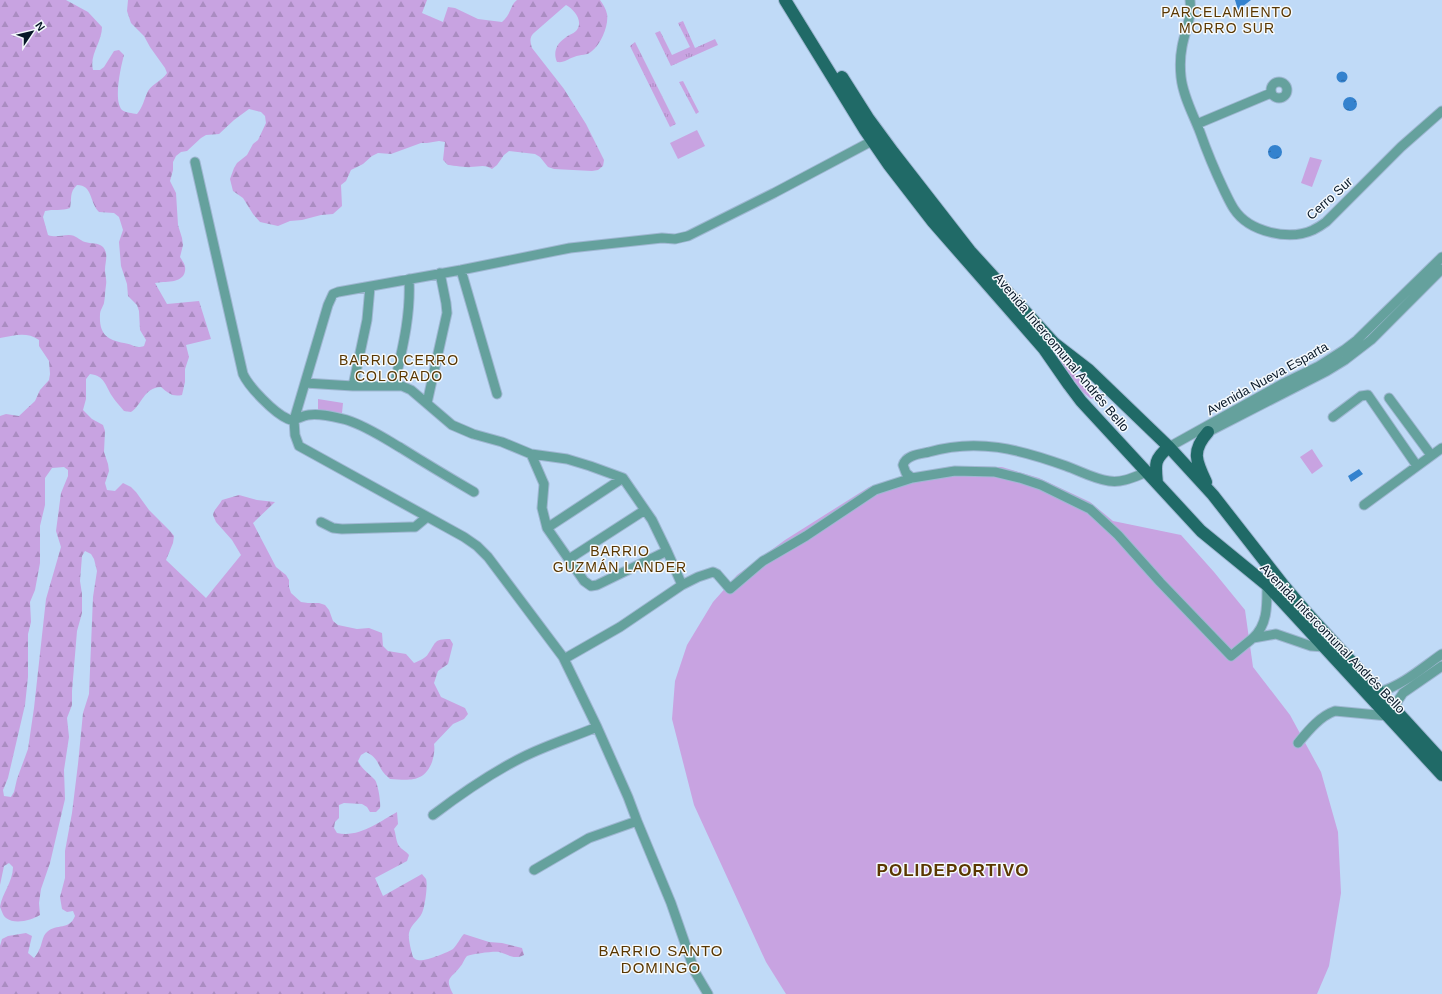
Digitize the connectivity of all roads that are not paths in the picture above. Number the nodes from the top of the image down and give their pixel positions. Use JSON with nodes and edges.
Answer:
{"nodes":[{"id":1,"x":784,"y":0,"type":"edge"},
{"id":2,"x":793,"y":0,"type":"edge"},
{"id":3,"x":1190,"y":0,"type":"edge"},
{"id":4,"x":1275,"y":108,"type":"dead end"},
{"id":5,"x":1442,"y":111,"type":"edge"},
{"id":6,"x":1197,"y":124,"type":"junction"},
{"id":7,"x":872,"y":141,"type":"junction"},
{"id":8,"x":196,"y":162,"type":"dead end"},
{"id":9,"x":1442,"y":257,"type":"edge"},
{"id":10,"x":1442,"y":268,"type":"edge"},
{"id":11,"x":461,"y":270,"type":"junction"},
{"id":12,"x":440,"y":273,"type":"junction"},
{"id":13,"x":409,"y":279,"type":"junction"},
{"id":14,"x":370,"y":287,"type":"junction"},
{"id":15,"x":305,"y":383,"type":"junction"},
{"id":16,"x":353,"y":386,"type":"junction"},
{"id":17,"x":394,"y":386,"type":"junction"},
{"id":18,"x":497,"y":394,"type":"dead end"},
{"id":19,"x":1389,"y":398,"type":"dead end"},
{"id":20,"x":427,"y":403,"type":"junction"},
{"id":21,"x":1333,"y":417,"type":"dead end"},
{"id":22,"x":294,"y":420,"type":"junction"},
{"id":23,"x":1208,"y":432,"type":"joint"},
{"id":24,"x":1169,"y":447,"type":"junction"},
{"id":25,"x":1442,"y":448,"type":"edge"},
{"id":26,"x":531,"y":454,"type":"junction"},
{"id":27,"x":1431,"y":455,"type":"junction"},
{"id":28,"x":1418,"y":466,"type":"junction"},
{"id":29,"x":1146,"y":472,"type":"junction"},
{"id":30,"x":623,"y":478,"type":"junction"},
{"id":31,"x":912,"y":478,"type":"junction"},
{"id":32,"x":1156,"y":483,"type":"junction"},
{"id":33,"x":474,"y":492,"type":"dead end"},
{"id":34,"x":1213,"y":495,"type":"junction"},
{"id":35,"x":1364,"y":505,"type":"dead end"},
{"id":36,"x":645,"y":510,"type":"junction"},
{"id":37,"x":427,"y":517,"type":"junction"},
{"id":38,"x":321,"y":522,"type":"dead end"},
{"id":39,"x":547,"y":528,"type":"junction"},
{"id":40,"x":667,"y":551,"type":"junction"},
{"id":41,"x":569,"y":559,"type":"junction"},
{"id":42,"x":682,"y":585,"type":"junction"},
{"id":43,"x":1267,"y":585,"type":"junction"},
{"id":44,"x":1253,"y":638,"type":"junction"},
{"id":45,"x":1324,"y":647,"type":"junction"},
{"id":46,"x":1442,"y":654,"type":"edge"},
{"id":47,"x":564,"y":659,"type":"junction"},
{"id":48,"x":1442,"y":666,"type":"edge"},
{"id":49,"x":1379,"y":692,"type":"junction"},
{"id":50,"x":1392,"y":714,"type":"junction"},
{"id":51,"x":597,"y":727,"type":"junction"},
{"id":52,"x":1298,"y":743,"type":"dead end"},
{"id":53,"x":1442,"y":761,"type":"edge"},
{"id":54,"x":1442,"y":774,"type":"edge"},
{"id":55,"x":433,"y":815,"type":"dead end"},
{"id":56,"x":637,"y":821,"type":"junction"},
{"id":57,"x":534,"y":870,"type":"dead end"},
{"id":58,"x":708,"y":994,"type":"edge"}],
"edges":[{"from":1,"to":7,"type":"main road","name":"Avenida Intercomunal Andrés Bello"},
{"from":2,"to":24,"type":"main road","name":"Avenida Intercomunal Andrés Bello"},
{"from":3,"to":6,"type":"street","name":"Cerro Sur"},
{"from":4,"to":6,"type":"street"},
{"from":5,"to":6,"type":"street","name":"Cerro Sur"},
{"from":7,"to":11,"type":"street"},
{"from":7,"to":29,"type":"main road","name":"Avenida Intercomunal Andrés Bello"},
{"from":8,"to":22,"type":"street"},
{"from":9,"to":24,"type":"street","name":"Avenida Nueva Esparta"},
{"from":10,"to":23,"type":"street","name":"Avenida Nueva Esparta"},
{"from":11,"to":12,"type":"street"},
{"from":11,"to":18,"type":"street"},
{"from":12,"to":13,"type":"street"},
{"from":12,"to":20,"type":"street"},
{"from":13,"to":14,"type":"street"},
{"from":13,"to":17,"type":"street"},
{"from":14,"to":15,"type":"street"},
{"from":14,"to":16,"type":"street"},
{"from":15,"to":16,"type":"street"},
{"from":15,"to":22,"type":"street"},
{"from":16,"to":17,"type":"street"},
{"from":17,"to":20,"type":"street"},
{"from":19,"to":27,"type":"street"},
{"from":20,"to":26,"type":"street"},
{"from":21,"to":28,"type":"street"},
{"from":22,"to":33,"type":"street"},
{"from":22,"to":37,"type":"street"},
{"from":23,"to":34,"type":"main road"},
{"from":24,"to":32,"type":"main road"},
{"from":24,"to":34,"type":"main road","name":"Avenida Intercomunal Andrés Bello"},
{"from":25,"to":27,"type":"street"},
{"from":26,"to":30,"type":"street"},
{"from":26,"to":39,"type":"street"},
{"from":27,"to":28,"type":"street"},
{"from":28,"to":35,"type":"street"},
{"from":29,"to":31,"type":"street"},
{"from":29,"to":32,"type":"main road","name":"Avenida Intercomunal Andrés Bello"},
{"from":30,"to":36,"type":"street"},
{"from":30,"to":39,"type":"street"},
{"from":31,"to":42,"type":"street"},
{"from":31,"to":44,"type":"street"},
{"from":32,"to":43,"type":"main road","name":"Avenida Intercomunal Andrés Bello"},
{"from":34,"to":49,"type":"main road","name":"Avenida Intercomunal Andrés Bello"},
{"from":36,"to":40,"type":"street"},
{"from":36,"to":41,"type":"street"},
{"from":37,"to":38,"type":"street"},
{"from":37,"to":47,"type":"street"},
{"from":39,"to":41,"type":"street"},
{"from":40,"to":41,"type":"street"},
{"from":40,"to":42,"type":"street"},
{"from":42,"to":47,"type":"street"},
{"from":43,"to":44,"type":"street"},
{"from":43,"to":45,"type":"main road","name":"Avenida Intercomunal Andrés Bello"},
{"from":44,"to":45,"type":"street"},
{"from":45,"to":50,"type":"main road","name":"Avenida Intercomunal Andrés Bello"},
{"from":46,"to":49,"type":"street"},
{"from":47,"to":51,"type":"street"},
{"from":48,"to":50,"type":"street"},
{"from":49,"to":50,"type":"main road","name":"Avenida Intercomunal Andrés Bello"},
{"from":50,"to":52,"type":"street"},
{"from":50,"to":53,"type":"main road","name":"Avenida Intercomunal Andrés Bello"},
{"from":50,"to":54,"type":"main road","name":"Avenida Intercomunal Andrés Bello"},
{"from":51,"to":55,"type":"street"},
{"from":51,"to":56,"type":"street"},
{"from":56,"to":57,"type":"street"},
{"from":56,"to":58,"type":"street"}]}
